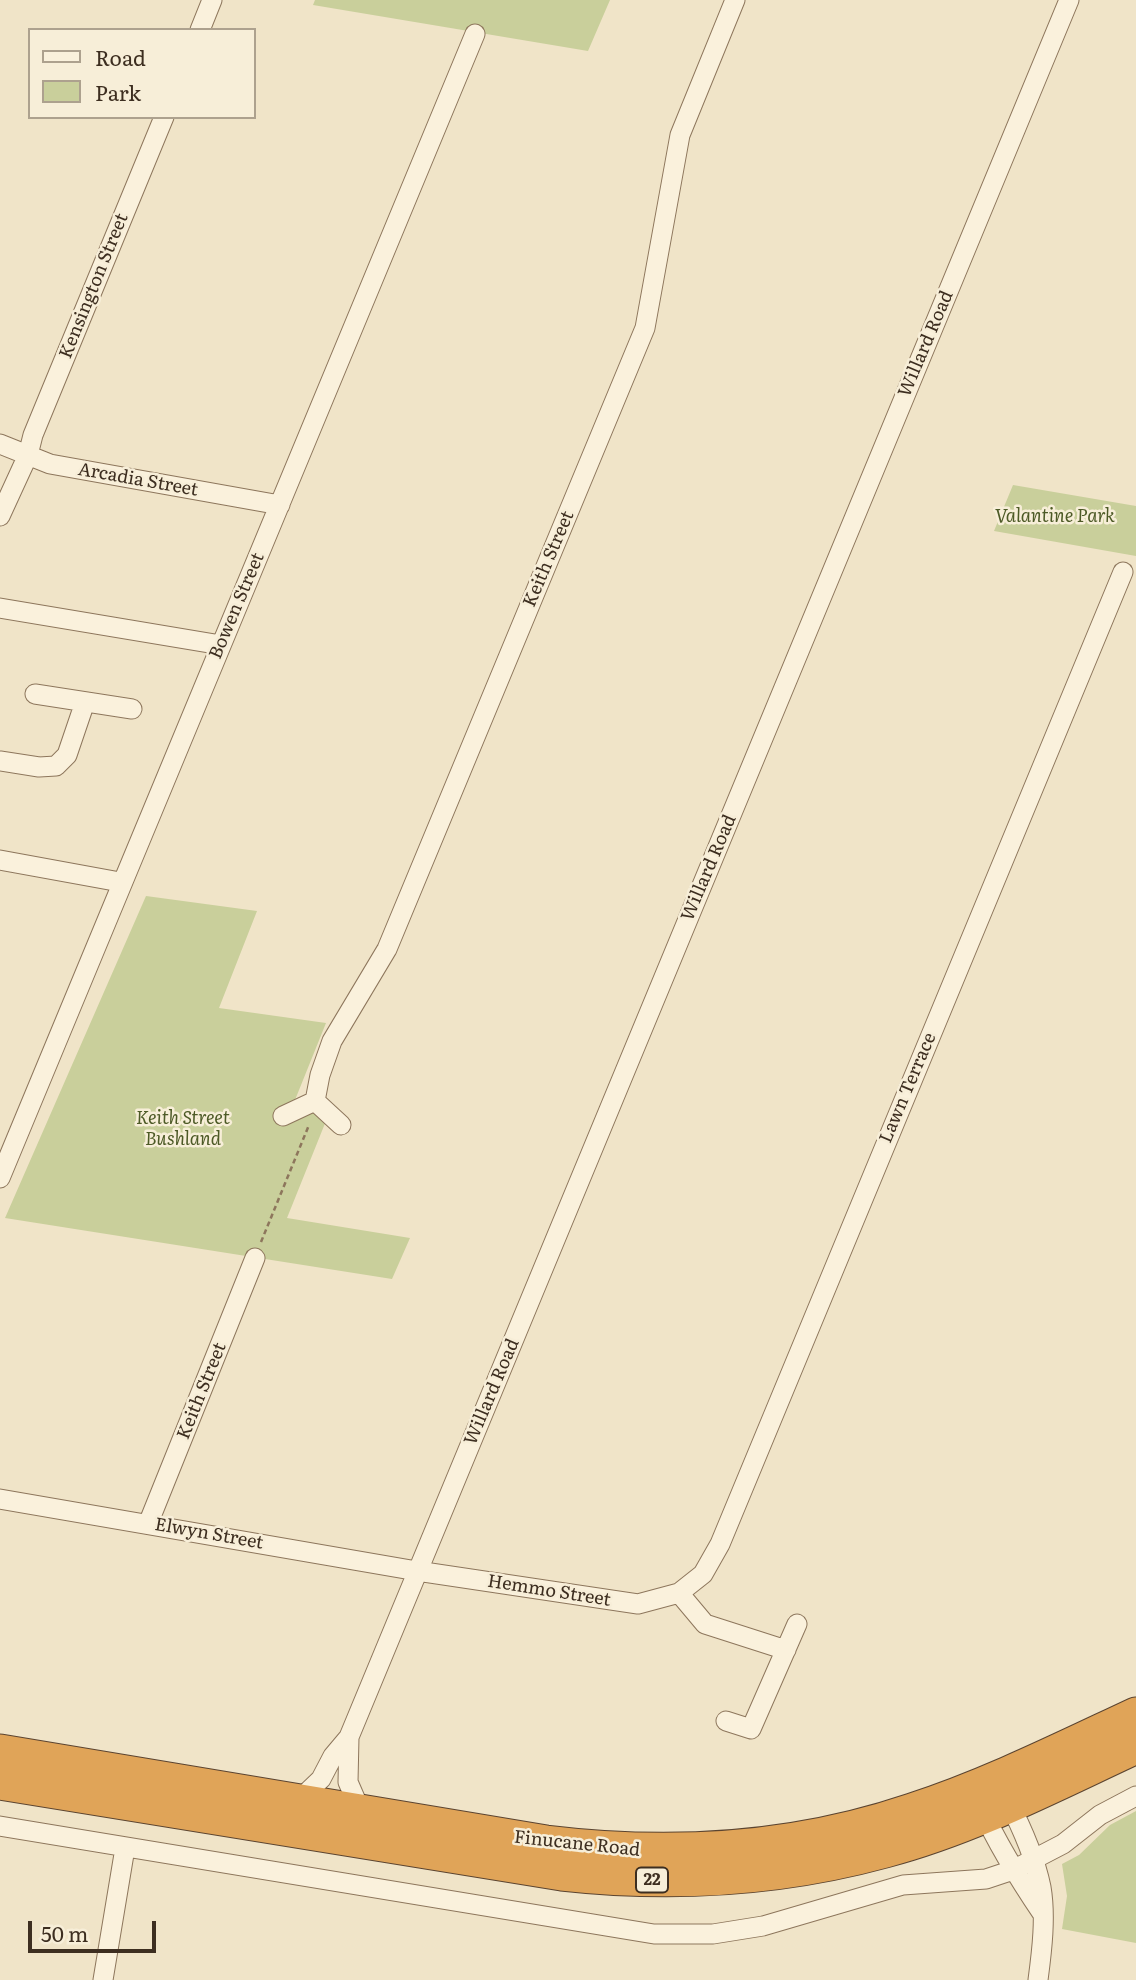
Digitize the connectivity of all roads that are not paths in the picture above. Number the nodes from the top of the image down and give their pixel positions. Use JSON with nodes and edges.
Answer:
{"nodes":[{"id":1,"x":212,"y":0,"type":"edge"},
{"id":2,"x":735,"y":0,"type":"edge"},
{"id":3,"x":1069,"y":0,"type":"edge"},
{"id":4,"x":201,"y":28,"type":"edge"},
{"id":5,"x":475,"y":34,"type":"dead end"},
{"id":6,"x":162,"y":119,"type":"edge"},
{"id":7,"x":0,"y":444,"type":"edge"},
{"id":8,"x":28,"y":455,"type":"junction"},
{"id":9,"x":280,"y":505,"type":"junction"},
{"id":10,"x":0,"y":516,"type":"edge"},
{"id":11,"x":1122,"y":572,"type":"dead end"},
{"id":12,"x":0,"y":608,"type":"edge"},
{"id":13,"x":221,"y":645,"type":"junction"},
{"id":14,"x":35,"y":694,"type":"dead end"},
{"id":15,"x":85,"y":702,"type":"junction"},
{"id":16,"x":132,"y":709,"type":"dead end"},
{"id":17,"x":0,"y":761,"type":"edge"},
{"id":18,"x":0,"y":860,"type":"edge"},
{"id":19,"x":120,"y":881,"type":"junction"},
{"id":20,"x":315,"y":1101,"type":"junction"},
{"id":21,"x":283,"y":1116,"type":"dead end"},
{"id":22,"x":341,"y":1125,"type":"dead end"},
{"id":23,"x":0,"y":1178,"type":"edge"},
{"id":24,"x":255,"y":1258,"type":"road end"},
{"id":25,"x":0,"y":1499,"type":"edge"},
{"id":26,"x":148,"y":1524,"type":"junction"},
{"id":27,"x":417,"y":1572,"type":"junction"},
{"id":28,"x":679,"y":1593,"type":"junction"},
{"id":29,"x":797,"y":1624,"type":"dead end"},
{"id":30,"x":786,"y":1650,"type":"junction"},
{"id":31,"x":1136,"y":1715,"type":"edge"},
{"id":32,"x":726,"y":1721,"type":"dead end"},
{"id":33,"x":349,"y":1737,"type":"junction"},
{"id":34,"x":1136,"y":1746,"type":"edge"},
{"id":35,"x":0,"y":1752,"type":"edge"},
{"id":36,"x":0,"y":1782,"type":"edge"},
{"id":37,"x":991,"y":1796,"type":"junction"},
{"id":38,"x":1136,"y":1796,"type":"edge"},
{"id":39,"x":298,"y":1801,"type":"junction"},
{"id":40,"x":361,"y":1812,"type":"junction"},
{"id":41,"x":0,"y":1826,"type":"edge"},
{"id":42,"x":125,"y":1848,"type":"junction"},
{"id":43,"x":1033,"y":1860,"type":"junction"},
{"id":44,"x":706,"y":1864,"type":"junction"},
{"id":45,"x":1013,"y":1870,"type":"junction"},
{"id":46,"x":1042,"y":1913,"type":"junction"},
{"id":47,"x":103,"y":1980,"type":"edge"},
{"id":48,"x":1038,"y":1980,"type":"edge"}],
"edges":[{"from":1,"to":4,"type":"street"},
{"from":2,"to":20,"type":"street","name":"Keith Street"},
{"from":3,"to":27,"type":"street","name":"Willard Road"},
{"from":5,"to":9,"type":"street","name":"Bowen Street"},
{"from":6,"to":8,"type":"street","name":"Kensington Street"},
{"from":7,"to":8,"type":"street","name":"Arcadia Street"},
{"from":8,"to":9,"type":"street","name":"Arcadia Street"},
{"from":8,"to":10,"type":"street","name":"Kensington Street"},
{"from":9,"to":13,"type":"street","name":"Bowen Street"},
{"from":11,"to":28,"type":"street","name":"Lawn Terrace"},
{"from":12,"to":13,"type":"street"},
{"from":13,"to":19,"type":"street","name":"Bowen Street"},
{"from":14,"to":15,"type":"street"},
{"from":15,"to":16,"type":"street"},
{"from":15,"to":17,"type":"street"},
{"from":18,"to":19,"type":"street"},
{"from":19,"to":23,"type":"street","name":"Bowen Street"},
{"from":20,"to":21,"type":"street"},
{"from":20,"to":22,"type":"street"},
{"from":24,"to":26,"type":"street","name":"Keith Street"},
{"from":25,"to":26,"type":"street","name":"Elwyn Street"},
{"from":26,"to":27,"type":"street","name":"Elwyn Street"},
{"from":27,"to":28,"type":"street","name":"Hemmo Street"},
{"from":27,"to":33,"type":"street","name":"Willard Road"},
{"from":28,"to":30,"type":"street"},
{"from":29,"to":30,"type":"street"},
{"from":30,"to":32,"type":"street"},
{"from":31,"to":37,"type":"highway","name":"Finucane Road","number":"22"},
{"from":33,"to":39,"type":"street","name":"Willard Road"},
{"from":33,"to":40,"type":"street","name":"Willard Road"},
{"from":34,"to":37,"type":"highway","name":"Finucane Road","number":"22"},
{"from":35,"to":39,"type":"highway","name":"Finucane Road","number":"22"},
{"from":36,"to":44,"type":"highway","name":"Finucane Road","number":"22"},
{"from":37,"to":43,"type":"street"},
{"from":37,"to":44,"type":"highway","name":"Finucane Road","number":"22"},
{"from":37,"to":45,"type":"street"},
{"from":38,"to":43,"type":"street"},
{"from":39,"to":40,"type":"highway","name":"Finucane Road","number":"22"},
{"from":40,"to":44,"type":"highway","name":"Finucane Road","number":"22"},
{"from":41,"to":42,"type":"street"},
{"from":42,"to":45,"type":"street"},
{"from":42,"to":47,"type":"street"},
{"from":43,"to":45,"type":"street"},
{"from":43,"to":46,"type":"street"},
{"from":45,"to":46,"type":"street"},
{"from":46,"to":48,"type":"street"}]}
